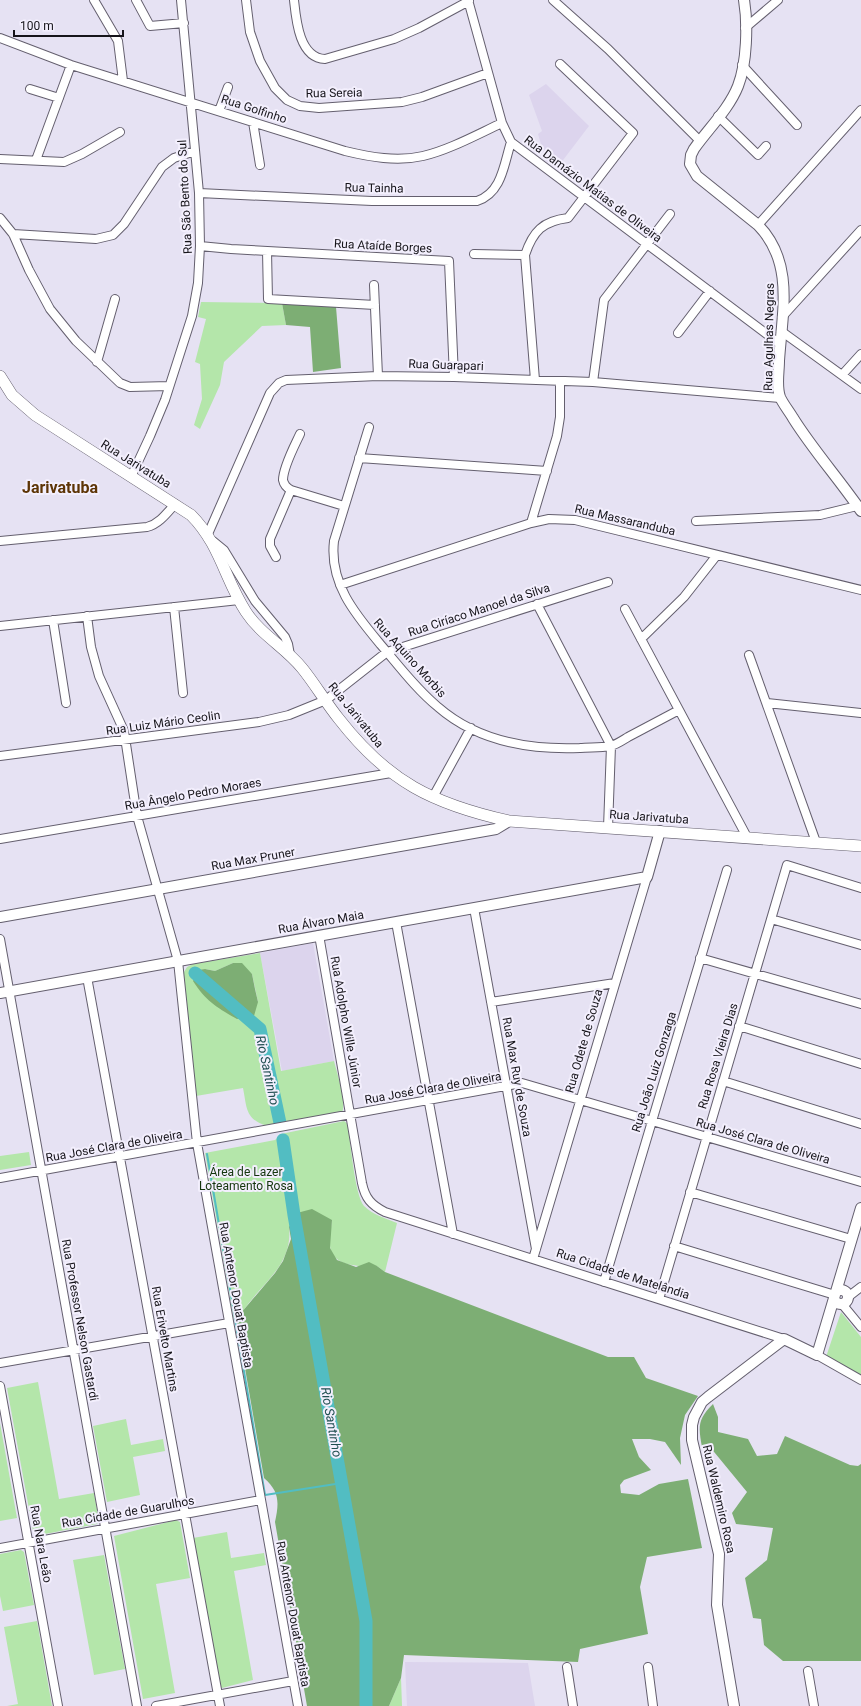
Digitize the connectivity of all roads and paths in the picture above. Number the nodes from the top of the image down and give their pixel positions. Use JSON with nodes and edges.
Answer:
{"nodes":[{"id":1,"x":94,"y":0,"type":"edge"},
{"id":2,"x":136,"y":0,"type":"edge"},
{"id":3,"x":181,"y":0,"type":"edge"},
{"id":4,"x":246,"y":0,"type":"edge"},
{"id":5,"x":296,"y":0,"type":"edge"},
{"id":6,"x":468,"y":0,"type":"edge"},
{"id":7,"x":553,"y":0,"type":"edge"},
{"id":8,"x":744,"y":0,"type":"edge"},
{"id":9,"x":778,"y":0,"type":"edge"},
{"id":10,"x":184,"y":23,"type":"junction"},
{"id":11,"x":745,"y":28,"type":"junction"},
{"id":12,"x":0,"y":38,"type":"edge"},
{"id":13,"x":560,"y":64,"type":"dead end"},
{"id":14,"x":72,"y":65,"type":"junction"},
{"id":15,"x":742,"y":65,"type":"junction"},
{"id":16,"x":488,"y":72,"type":"junction"},
{"id":17,"x":123,"y":81,"type":"junction"},
{"id":18,"x":228,"y":87,"type":"dead end"},
{"id":19,"x":30,"y":89,"type":"dead end"},
{"id":20,"x":59,"y":98,"type":"junction"},
{"id":21,"x":192,"y":102,"type":"junction"},
{"id":22,"x":219,"y":110,"type":"junction"},
{"id":23,"x":861,"y":110,"type":"edge"},
{"id":24,"x":718,"y":116,"type":"junction"},
{"id":25,"x":253,"y":122,"type":"junction"},
{"id":26,"x":502,"y":123,"type":"junction"},
{"id":27,"x":797,"y":125,"type":"dead end"},
{"id":28,"x":120,"y":132,"type":"dead end"},
{"id":29,"x":700,"y":141,"type":"junction"},
{"id":30,"x":511,"y":142,"type":"junction"},
{"id":31,"x":766,"y":146,"type":"dead end"},
{"id":32,"x":195,"y":151,"type":"junction"},
{"id":33,"x":0,"y":159,"type":"edge"},
{"id":34,"x":36,"y":160,"type":"junction"},
{"id":35,"x":260,"y":165,"type":"dead end"},
{"id":36,"x":199,"y":193,"type":"junction"},
{"id":37,"x":584,"y":196,"type":"junction"},
{"id":38,"x":670,"y":214,"type":"dead end"},
{"id":39,"x":0,"y":218,"type":"edge"},
{"id":40,"x":758,"y":225,"type":"junction"},
{"id":41,"x":861,"y":230,"type":"edge"},
{"id":42,"x":13,"y":234,"type":"junction"},
{"id":43,"x":647,"y":244,"type":"junction"},
{"id":44,"x":200,"y":246,"type":"junction"},
{"id":45,"x":267,"y":251,"type":"junction"},
{"id":46,"x":474,"y":254,"type":"dead end"},
{"id":47,"x":525,"y":255,"type":"junction"},
{"id":48,"x":374,"y":285,"type":"dead end"},
{"id":49,"x":710,"y":291,"type":"junction"},
{"id":50,"x":116,"y":299,"type":"dead end"},
{"id":51,"x":375,"y":305,"type":"junction"},
{"id":52,"x":782,"y":317,"type":"junction"},
{"id":53,"x":781,"y":331,"type":"junction"},
{"id":54,"x":678,"y":333,"type":"dead end"},
{"id":55,"x":780,"y":344,"type":"junction"},
{"id":56,"x":861,"y":354,"type":"edge"},
{"id":57,"x":97,"y":362,"type":"junction"},
{"id":58,"x":842,"y":375,"type":"junction"},
{"id":59,"x":0,"y":376,"type":"edge"},
{"id":60,"x":378,"y":376,"type":"junction"},
{"id":61,"x":454,"y":377,"type":"junction"},
{"id":62,"x":535,"y":380,"type":"junction"},
{"id":63,"x":560,"y":380,"type":"junction"},
{"id":64,"x":593,"y":382,"type":"junction"},
{"id":65,"x":170,"y":386,"type":"junction"},
{"id":66,"x":861,"y":389,"type":"edge"},
{"id":67,"x":780,"y":398,"type":"junction"},
{"id":68,"x":369,"y":428,"type":"dead end"},
{"id":69,"x":300,"y":434,"type":"dead end"},
{"id":70,"x":359,"y":458,"type":"junction"},
{"id":71,"x":547,"y":471,"type":"junction"},
{"id":72,"x":130,"y":477,"type":"junction"},
{"id":73,"x":291,"y":490,"type":"junction"},
{"id":74,"x":175,"y":504,"type":"junction"},
{"id":75,"x":344,"y":506,"type":"junction"},
{"id":76,"x":860,"y":509,"type":"edge"},
{"id":77,"x":696,"y":521,"type":"dead end"},
{"id":78,"x":531,"y":523,"type":"junction"},
{"id":79,"x":209,"y":537,"type":"junction"},
{"id":80,"x":0,"y":541,"type":"edge"},
{"id":81,"x":717,"y":555,"type":"junction"},
{"id":82,"x":276,"y":557,"type":"dead end"},
{"id":83,"x":608,"y":582,"type":"dead end"},
{"id":84,"x":340,"y":585,"type":"junction"},
{"id":85,"x":861,"y":590,"type":"edge"},
{"id":86,"x":239,"y":600,"type":"junction"},
{"id":87,"x":537,"y":604,"type":"junction"},
{"id":88,"x":174,"y":607,"type":"junction"},
{"id":89,"x":625,"y":609,"type":"dead end"},
{"id":90,"x":87,"y":616,"type":"junction"},
{"id":91,"x":53,"y":620,"type":"junction"},
{"id":92,"x":0,"y":626,"type":"edge"},
{"id":93,"x":641,"y":639,"type":"junction"},
{"id":94,"x":387,"y":652,"type":"junction"},
{"id":95,"x":290,"y":655,"type":"junction"},
{"id":96,"x":749,"y":655,"type":"dead end"},
{"id":97,"x":183,"y":693,"type":"dead end"},
{"id":98,"x":326,"y":700,"type":"junction"},
{"id":99,"x":767,"y":703,"type":"junction"},
{"id":100,"x":66,"y":704,"type":"dead end"},
{"id":101,"x":679,"y":710,"type":"junction"},
{"id":102,"x":861,"y":714,"type":"edge"},
{"id":103,"x":471,"y":728,"type":"junction"},
{"id":104,"x":127,"y":740,"type":"junction"},
{"id":105,"x":611,"y":746,"type":"junction"},
{"id":106,"x":0,"y":756,"type":"edge"},
{"id":107,"x":391,"y":773,"type":"junction"},
{"id":108,"x":433,"y":797,"type":"junction"},
{"id":109,"x":137,"y":816,"type":"junction"},
{"id":110,"x":509,"y":821,"type":"junction"},
{"id":111,"x":608,"y":828,"type":"junction"},
{"id":112,"x":660,"y":831,"type":"junction"},
{"id":113,"x":747,"y":837,"type":"junction"},
{"id":114,"x":0,"y":840,"type":"edge"},
{"id":115,"x":816,"y":842,"type":"junction"},
{"id":116,"x":861,"y":846,"type":"edge"},
{"id":117,"x":727,"y":870,"type":"dead end"},
{"id":118,"x":647,"y":877,"type":"junction"},
{"id":119,"x":861,"y":888,"type":"edge"},
{"id":120,"x":158,"y":889,"type":"junction"},
{"id":121,"x":474,"y":908,"type":"junction"},
{"id":122,"x":0,"y":917,"type":"edge"},
{"id":123,"x":771,"y":918,"type":"junction"},
{"id":124,"x":396,"y":922,"type":"junction"},
{"id":125,"x":319,"y":936,"type":"junction"},
{"id":126,"x":0,"y":939,"type":"edge"},
{"id":127,"x":861,"y":945,"type":"edge"},
{"id":128,"x":700,"y":958,"type":"junction"},
{"id":129,"x":178,"y":961,"type":"junction"},
{"id":130,"x":755,"y":974,"type":"junction"},
{"id":131,"x":87,"y":977,"type":"junction"},
{"id":132,"x":615,"y":983,"type":"junction"},
{"id":133,"x":5,"y":992,"type":"edge"},
{"id":134,"x":491,"y":1002,"type":"junction"},
{"id":135,"x":861,"y":1004,"type":"edge"},
{"id":136,"x":739,"y":1026,"type":"junction"},
{"id":137,"x":861,"y":1064,"type":"edge"},
{"id":138,"x":723,"y":1081,"type":"junction"},
{"id":139,"x":506,"y":1087,"type":"junction"},
{"id":140,"x":580,"y":1100,"type":"junction"},
{"id":141,"x":429,"y":1101,"type":"junction"},
{"id":142,"x":350,"y":1115,"type":"junction"},
{"id":143,"x":652,"y":1121,"type":"junction"},
{"id":144,"x":861,"y":1124,"type":"edge"},
{"id":145,"x":707,"y":1136,"type":"junction"},
{"id":146,"x":197,"y":1143,"type":"junction"},
{"id":147,"x":120,"y":1157,"type":"junction"},
{"id":148,"x":42,"y":1171,"type":"junction"},
{"id":149,"x":0,"y":1178,"type":"edge"},
{"id":150,"x":861,"y":1182,"type":"edge"},
{"id":151,"x":690,"y":1192,"type":"junction"},
{"id":152,"x":372,"y":1204,"type":"joint"},
{"id":153,"x":860,"y":1212,"type":"edge"},
{"id":154,"x":453,"y":1234,"type":"junction"},
{"id":155,"x":851,"y":1239,"type":"junction"},
{"id":156,"x":674,"y":1246,"type":"junction"},
{"id":157,"x":535,"y":1255,"type":"junction"},
{"id":158,"x":842,"y":1270,"type":"junction"},
{"id":159,"x":604,"y":1282,"type":"junction"},
{"id":160,"x":861,"y":1287,"type":"edge"},
{"id":161,"x":835,"y":1295,"type":"junction"},
{"id":162,"x":846,"y":1298,"type":"junction"},
{"id":163,"x":659,"y":1299,"type":"junction"},
{"id":164,"x":829,"y":1315,"type":"junction"},
{"id":165,"x":229,"y":1323,"type":"junction"},
{"id":166,"x":861,"y":1327,"type":"edge"},
{"id":167,"x":153,"y":1336,"type":"junction"},
{"id":168,"x":784,"y":1339,"type":"junction"},
{"id":169,"x":74,"y":1350,"type":"junction"},
{"id":170,"x":816,"y":1355,"type":"junction"},
{"id":171,"x":0,"y":1363,"type":"edge"},
{"id":172,"x":861,"y":1380,"type":"edge"},
{"id":173,"x":0,"y":1386,"type":"edge"},
{"id":174,"x":261,"y":1500,"type":"junction"},
{"id":175,"x":185,"y":1514,"type":"junction"},
{"id":176,"x":106,"y":1528,"type":"junction"},
{"id":177,"x":29,"y":1542,"type":"junction"},
{"id":178,"x":0,"y":1548,"type":"edge"},
{"id":179,"x":567,"y":1667,"type":"dead end"},
{"id":180,"x":648,"y":1667,"type":"dead end"},
{"id":181,"x":808,"y":1672,"type":"dead end"},
{"id":182,"x":293,"y":1681,"type":"junction"},
{"id":183,"x":218,"y":1695,"type":"junction"},
{"id":184,"x":58,"y":1706,"type":"edge"},
{"id":185,"x":137,"y":1706,"type":"edge"},
{"id":186,"x":156,"y":1706,"type":"edge"},
{"id":187,"x":220,"y":1706,"type":"edge"},
{"id":188,"x":298,"y":1706,"type":"edge"},
{"id":189,"x":573,"y":1706,"type":"edge"},
{"id":190,"x":653,"y":1706,"type":"edge"},
{"id":191,"x":734,"y":1706,"type":"edge"},
{"id":192,"x":814,"y":1706,"type":"edge"}],
"edges":[{"from":1,"to":17,"type":"street"},
{"from":2,"to":10,"type":"street"},
{"from":3,"to":10,"type":"street","name":"Rua São Bento do Sul"},
{"from":4,"to":16,"type":"street","name":"Rua Sereia"},
{"from":5,"to":6,"type":"street"},
{"from":6,"to":16,"type":"street","name":"Rua Damázio Matias de Oliveira"},
{"from":7,"to":29,"type":"street"},
{"from":8,"to":11,"type":"street","name":"Rua Agulhas Negras"},
{"from":9,"to":11,"type":"street"},
{"from":10,"to":21,"type":"street","name":"Rua São Bento do Sul"},
{"from":11,"to":15,"type":"street","name":"Rua Agulhas Negras"},
{"from":12,"to":14,"type":"street","name":"Rua Golfinho"},
{"from":13,"to":37,"type":"street"},
{"from":14,"to":17,"type":"street","name":"Rua Golfinho"},
{"from":14,"to":20,"type":"street"},
{"from":15,"to":24,"type":"street","name":"Rua Agulhas Negras"},
{"from":15,"to":27,"type":"street"},
{"from":16,"to":26,"type":"street","name":"Rua Damázio Matias de Oliveira"},
{"from":17,"to":21,"type":"street","name":"Rua Golfinho"},
{"from":18,"to":22,"type":"street"},
{"from":19,"to":20,"type":"street"},
{"from":20,"to":34,"type":"street"},
{"from":21,"to":22,"type":"street","name":"Rua Golfinho"},
{"from":21,"to":32,"type":"street","name":"Rua São Bento do Sul"},
{"from":22,"to":25,"type":"street","name":"Rua Golfinho"},
{"from":23,"to":40,"type":"street"},
{"from":24,"to":29,"type":"street","name":"Rua Agulhas Negras"},
{"from":24,"to":31,"type":"street"},
{"from":25,"to":26,"type":"street","name":"Rua Golfinho"},
{"from":25,"to":35,"type":"street"},
{"from":26,"to":30,"type":"street","name":"Rua Damázio Matias de Oliveira"},
{"from":28,"to":34,"type":"street"},
{"from":29,"to":40,"type":"street","name":"Rua Agulhas Negras"},
{"from":30,"to":36,"type":"street","name":"Rua Tainha"},
{"from":30,"to":37,"type":"street","name":"Rua Damázio Matias de Oliveira"},
{"from":32,"to":36,"type":"street","name":"Rua São Bento do Sul"},
{"from":32,"to":42,"type":"street"},
{"from":33,"to":34,"type":"street"},
{"from":36,"to":44,"type":"street","name":"Rua São Bento do Sul"},
{"from":37,"to":43,"type":"street","name":"Rua Damázio Matias de Oliveira"},
{"from":37,"to":47,"type":"street"},
{"from":38,"to":43,"type":"street"},
{"from":39,"to":42,"type":"street"},
{"from":40,"to":52,"type":"street","name":"Rua Agulhas Negras"},
{"from":41,"to":52,"type":"street"},
{"from":42,"to":57,"type":"street"},
{"from":43,"to":49,"type":"street","name":"Rua Damázio Matias de Oliveira"},
{"from":43,"to":64,"type":"street"},
{"from":44,"to":45,"type":"street","name":"Rua Ataíde Borges"},
{"from":44,"to":65,"type":"street","name":"Rua São Bento do Sul"},
{"from":45,"to":51,"type":"street"},
{"from":45,"to":61,"type":"street","name":"Rua Ataíde Borges"},
{"from":46,"to":47,"type":"street"},
{"from":47,"to":62,"type":"street"},
{"from":48,"to":51,"type":"street"},
{"from":49,"to":54,"type":"street"},
{"from":49,"to":55,"type":"street","name":"Rua Damázio Matias de Oliveira"},
{"from":50,"to":57,"type":"street"},
{"from":51,"to":60,"type":"street"},
{"from":52,"to":53,"type":"street","name":"Rua Agulhas Negras"},
{"from":53,"to":55,"type":"street","name":"Rua Agulhas Negras"},
{"from":53,"to":58,"type":"street"},
{"from":55,"to":67,"type":"street","name":"Rua Agulhas Negras"},
{"from":56,"to":58,"type":"street"},
{"from":57,"to":65,"type":"street"},
{"from":58,"to":66,"type":"street"},
{"from":59,"to":72,"type":"main road","name":"Rua Jarivatuba"},
{"from":60,"to":61,"type":"street","name":"Rua Guarapari"},
{"from":60,"to":79,"type":"street","name":"Rua Guarapari"},
{"from":61,"to":62,"type":"street","name":"Rua Guarapari"},
{"from":62,"to":63,"type":"street","name":"Rua Guarapari"},
{"from":63,"to":64,"type":"street","name":"Rua Guarapari"},
{"from":63,"to":71,"type":"street"},
{"from":64,"to":67,"type":"street","name":"Rua Guarapari"},
{"from":65,"to":72,"type":"street","name":"Rua São Bento do Sul"},
{"from":67,"to":76,"type":"street","name":"Rua Agulhas Negras"},
{"from":68,"to":70,"type":"street","name":"Rua Aquino Morbis"},
{"from":69,"to":73,"type":"street"},
{"from":70,"to":71,"type":"street"},
{"from":70,"to":75,"type":"street","name":"Rua Aquino Morbis"},
{"from":71,"to":78,"type":"street"},
{"from":72,"to":74,"type":"main road","name":"Rua Jarivatuba"},
{"from":73,"to":75,"type":"street"},
{"from":73,"to":82,"type":"street"},
{"from":74,"to":79,"type":"main road","name":"Rua Jarivatuba"},
{"from":74,"to":80,"type":"street"},
{"from":75,"to":84,"type":"street","name":"Rua Aquino Morbis"},
{"from":76,"to":77,"type":"street"},
{"from":78,"to":81,"type":"street","name":"Rua Massaranduba"},
{"from":78,"to":84,"type":"street","name":"Rua Massaranduba"},
{"from":79,"to":86,"type":"main road","name":"Rua Jarivatuba"},
{"from":79,"to":95,"type":"street"},
{"from":81,"to":85,"type":"street","name":"Rua Massaranduba"},
{"from":81,"to":93,"type":"street"},
{"from":83,"to":87,"type":"street","name":"Rua Ciríaco Manoel da Silva"},
{"from":84,"to":94,"type":"street","name":"Rua Aquino Morbis"},
{"from":86,"to":88,"type":"street"},
{"from":86,"to":95,"type":"main road","name":"Rua Jarivatuba"},
{"from":87,"to":94,"type":"street","name":"Rua Ciríaco Manoel da Silva"},
{"from":87,"to":105,"type":"street"},
{"from":88,"to":90,"type":"street"},
{"from":88,"to":97,"type":"street"},
{"from":89,"to":93,"type":"street"},
{"from":90,"to":91,"type":"street"},
{"from":90,"to":104,"type":"street","name":"Rua Antenor Douat Baptista"},
{"from":91,"to":92,"type":"street"},
{"from":91,"to":100,"type":"street"},
{"from":93,"to":101,"type":"street"},
{"from":94,"to":98,"type":"street","name":"Rua Ciríaco Manoel da Silva"},
{"from":94,"to":103,"type":"street","name":"Rua Aquino Morbis"},
{"from":95,"to":98,"type":"main road","name":"Rua Jarivatuba"},
{"from":96,"to":99,"type":"street"},
{"from":98,"to":104,"type":"street","name":"Rua Luiz Mário Ceolin"},
{"from":98,"to":107,"type":"main road","name":"Rua Jarivatuba"},
{"from":99,"to":102,"type":"street"},
{"from":99,"to":115,"type":"street"},
{"from":101,"to":105,"type":"street","name":"Rua Aquino Morbis"},
{"from":101,"to":113,"type":"street"},
{"from":103,"to":105,"type":"street","name":"Rua Aquino Morbis"},
{"from":103,"to":108,"type":"street"},
{"from":104,"to":106,"type":"street","name":"Rua Luiz Mário Ceolin"},
{"from":104,"to":109,"type":"street","name":"Rua Antenor Douat Baptista"},
{"from":105,"to":111,"type":"street"},
{"from":107,"to":108,"type":"main road","name":"Rua Jarivatuba"},
{"from":107,"to":109,"type":"street","name":"Rua Ângelo Pedro Moraes"},
{"from":108,"to":110,"type":"main road","name":"Rua Jarivatuba"},
{"from":109,"to":114,"type":"street","name":"Rua Ângelo Pedro Moraes"},
{"from":109,"to":120,"type":"street","name":"Rua Antenor Douat Baptista"},
{"from":110,"to":111,"type":"main road","name":"Rua Jarivatuba"},
{"from":110,"to":120,"type":"street","name":"Rua Max Pruner"},
{"from":111,"to":112,"type":"main road","name":"Rua Jarivatuba"},
{"from":112,"to":113,"type":"main road","name":"Rua Jarivatuba"},
{"from":112,"to":118,"type":"street","name":"Rua Odete de Souza"},
{"from":113,"to":115,"type":"main road","name":"Rua Jarivatuba"},
{"from":115,"to":116,"type":"main road","name":"Rua Jarivatuba"},
{"from":117,"to":128,"type":"street","name":"Rua João Luiz Gonzaga"},
{"from":118,"to":121,"type":"street","name":"Rua Álvaro Maia"},
{"from":118,"to":132,"type":"street","name":"Rua Odete de Souza"},
{"from":119,"to":123,"type":"street","name":"Rua Rosa Vieira Dias"},
{"from":120,"to":122,"type":"street","name":"Rua Max Pruner"},
{"from":120,"to":129,"type":"street","name":"Rua Antenor Douat Baptista"},
{"from":121,"to":124,"type":"street","name":"Rua Álvaro Maia"},
{"from":121,"to":134,"type":"street","name":"Rua Max Ruy de Souza"},
{"from":123,"to":127,"type":"street"},
{"from":123,"to":130,"type":"street","name":"Rua Rosa Vieira Dias"},
{"from":124,"to":125,"type":"street","name":"Rua Álvaro Maia"},
{"from":124,"to":141,"type":"street"},
{"from":125,"to":129,"type":"street","name":"Rua Álvaro Maia"},
{"from":125,"to":142,"type":"street","name":"Rua Adolpho Wille Júnior"},
{"from":126,"to":133,"type":"street","name":"Rua Professor Nelson Gastardi"},
{"from":128,"to":130,"type":"street"},
{"from":128,"to":143,"type":"street","name":"Rua João Luiz Gonzaga"},
{"from":129,"to":131,"type":"street","name":"Rua Álvaro Maia"},
{"from":129,"to":146,"type":"street","name":"Rua Antenor Douat Baptista"},
{"from":130,"to":135,"type":"street"},
{"from":130,"to":136,"type":"street","name":"Rua Rosa Vieira Dias"},
{"from":131,"to":133,"type":"street","name":"Rua Álvaro Maia"},
{"from":131,"to":147,"type":"street","name":"Rua Erivelto Martins"},
{"from":132,"to":134,"type":"street"},
{"from":132,"to":140,"type":"street","name":"Rua Odete de Souza"},
{"from":133,"to":148,"type":"street","name":"Rua Professor Nelson Gastardi"},
{"from":134,"to":139,"type":"street","name":"Rua Max Ruy de Souza"},
{"from":136,"to":137,"type":"street"},
{"from":136,"to":138,"type":"street","name":"Rua Rosa Vieira Dias"},
{"from":138,"to":144,"type":"street"},
{"from":138,"to":145,"type":"street","name":"Rua Rosa Vieira Dias"},
{"from":139,"to":140,"type":"street","name":"Rua José Clara de Oliveira"},
{"from":139,"to":141,"type":"street","name":"Rua José Clara de Oliveira"},
{"from":139,"to":157,"type":"street","name":"Rua Max Ruy de Souza"},
{"from":140,"to":143,"type":"street","name":"Rua José Clara de Oliveira"},
{"from":140,"to":157,"type":"street","name":"Rua Odete de Souza"},
{"from":141,"to":142,"type":"street","name":"Rua José Clara de Oliveira"},
{"from":141,"to":154,"type":"street"},
{"from":142,"to":146,"type":"street","name":"Rua José Clara de Oliveira"},
{"from":142,"to":152,"type":"street","name":"Rua Adolpho Wille Júnior"},
{"from":143,"to":145,"type":"street","name":"Rua José Clara de Oliveira"},
{"from":143,"to":159,"type":"street","name":"Rua João Luiz Gonzaga"},
{"from":145,"to":150,"type":"street","name":"Rua José Clara de Oliveira"},
{"from":145,"to":151,"type":"street","name":"Rua Rosa Vieira Dias"},
{"from":146,"to":147,"type":"street","name":"Rua José Clara de Oliveira"},
{"from":146,"to":165,"type":"street","name":"Rua Antenor Douat Baptista"},
{"from":147,"to":148,"type":"street","name":"Rua José Clara de Oliveira"},
{"from":147,"to":167,"type":"street","name":"Rua Erivelto Martins"},
{"from":148,"to":149,"type":"street","name":"Rua José Clara de Oliveira"},
{"from":148,"to":169,"type":"street","name":"Rua Professor Nelson Gastardi"},
{"from":151,"to":155,"type":"street"},
{"from":151,"to":156,"type":"street","name":"Rua Rosa Vieira Dias"},
{"from":152,"to":154,"type":"street","name":"Rua Cidade de Matelândia"},
{"from":153,"to":155,"type":"street"},
{"from":154,"to":157,"type":"street","name":"Rua Cidade de Matelândia"},
{"from":155,"to":158,"type":"street"},
{"from":156,"to":161,"type":"street"},
{"from":156,"to":163,"type":"street","name":"Rua Rosa Vieira Dias"},
{"from":157,"to":159,"type":"street","name":"Rua Cidade de Matelândia"},
{"from":158,"to":161,"type":"street"},
{"from":158,"to":162,"type":"street"},
{"from":159,"to":163,"type":"street","name":"Rua Cidade de Matelândia"},
{"from":160,"to":162,"type":"street"},
{"from":161,"to":162,"type":"street"},
{"from":161,"to":164,"type":"street"},
{"from":162,"to":164,"type":"street"},
{"from":162,"to":166,"type":"street"},
{"from":163,"to":168,"type":"street","name":"Rua Cidade de Matelândia"},
{"from":164,"to":170,"type":"street"},
{"from":165,"to":167,"type":"street"},
{"from":165,"to":174,"type":"street","name":"Rua Antenor Douat Baptista"},
{"from":167,"to":169,"type":"street"},
{"from":167,"to":175,"type":"street","name":"Rua Erivelto Martins"},
{"from":168,"to":170,"type":"street","name":"Rua Cidade de Matelândia"},
{"from":168,"to":191,"type":"street","name":"Rua Waldemiro Rosa"},
{"from":169,"to":171,"type":"street"},
{"from":169,"to":176,"type":"street","name":"Rua Professor Nelson Gastardi"},
{"from":170,"to":172,"type":"street","name":"Rua Cidade de Matelândia"},
{"from":173,"to":177,"type":"street","name":"Rua Nara Leão"},
{"from":174,"to":175,"type":"street","name":"Rua Cidade de Guarulhos"},
{"from":174,"to":182,"type":"street","name":"Rua Antenor Douat Baptista"},
{"from":175,"to":176,"type":"street","name":"Rua Cidade de Guarulhos"},
{"from":175,"to":183,"type":"street","name":"Rua Erivelto Martins"},
{"from":176,"to":177,"type":"street","name":"Rua Cidade de Guarulhos"},
{"from":176,"to":185,"type":"street","name":"Rua Professor Nelson Gastardi"},
{"from":177,"to":178,"type":"street","name":"Rua Cidade de Guarulhos"},
{"from":177,"to":184,"type":"street","name":"Rua Nara Leão"},
{"from":179,"to":189,"type":"street"},
{"from":180,"to":190,"type":"street"},
{"from":181,"to":192,"type":"street"},
{"from":182,"to":183,"type":"street"},
{"from":182,"to":188,"type":"street","name":"Rua Antenor Douat Baptista"},
{"from":183,"to":186,"type":"street"},
{"from":183,"to":187,"type":"street","name":"Rua Erivelto Martins"}]}
